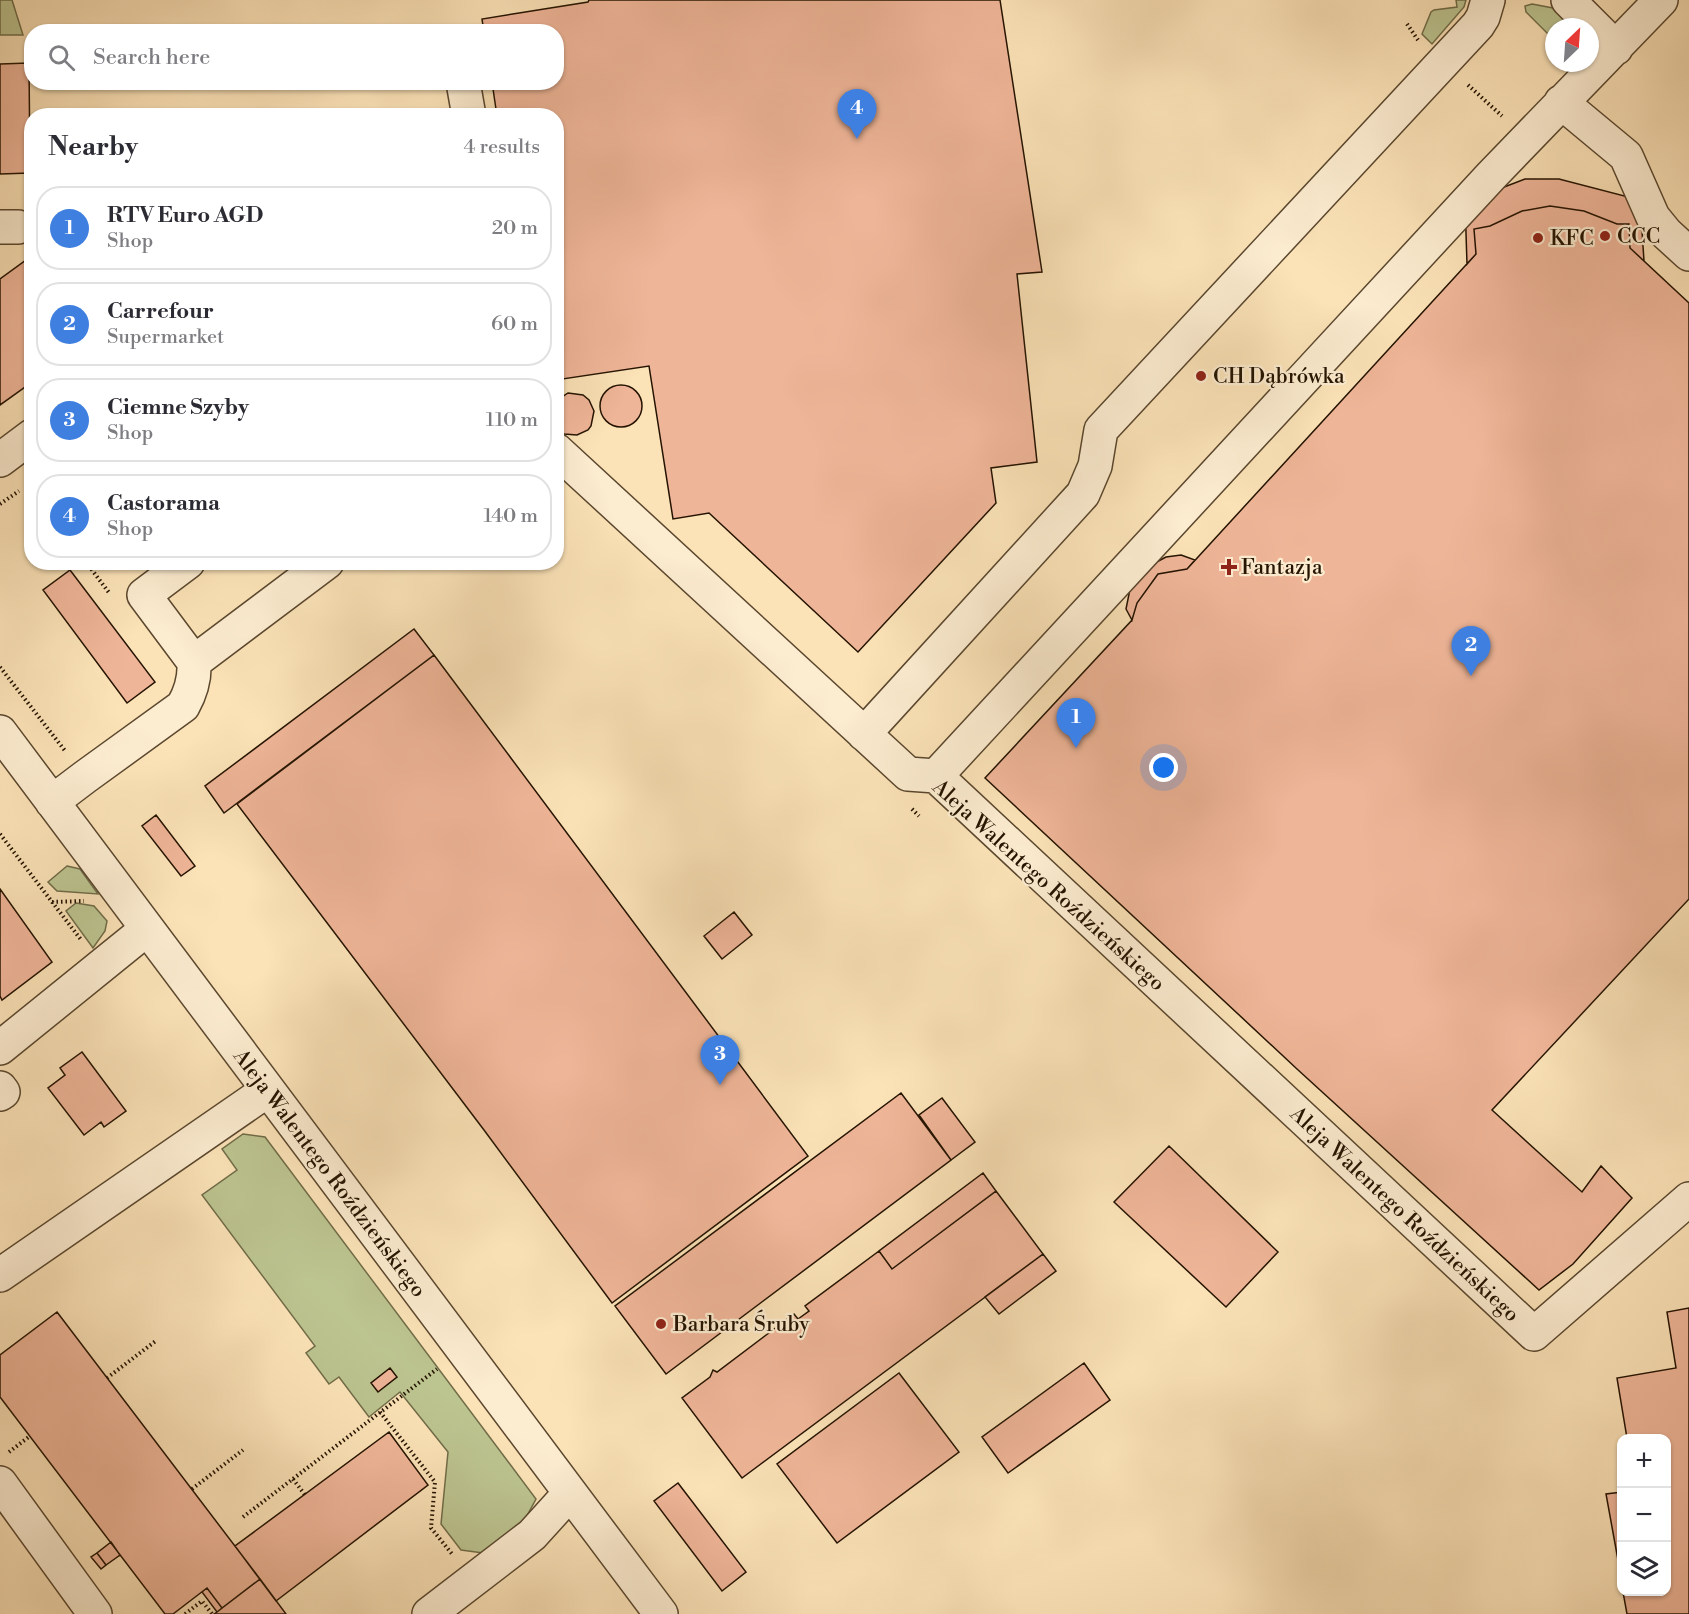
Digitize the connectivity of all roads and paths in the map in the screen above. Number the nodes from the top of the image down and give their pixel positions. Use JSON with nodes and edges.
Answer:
{"nodes":[{"id":1,"x":1488,"y":0,"type":"edge"},
{"id":2,"x":1568,"y":0,"type":"edge"},
{"id":3,"x":1661,"y":0,"type":"edge"},
{"id":4,"x":1407,"y":24,"type":"dead end"},
{"id":5,"x":1616,"y":48,"type":"junction"},
{"id":6,"x":1444,"y":62,"type":"junction"},
{"id":7,"x":465,"y":90,"type":"edge"},
{"id":8,"x":1562,"y":102,"type":"junction"},
{"id":9,"x":468,"y":108,"type":"edge"},
{"id":10,"x":1527,"y":139,"type":"junction"},
{"id":11,"x":1689,"y":254,"type":"edge"},
{"id":12,"x":24,"y":442,"type":"edge"},
{"id":13,"x":564,"y":457,"type":"edge"},
{"id":14,"x":0,"y":460,"type":"edge"},
{"id":15,"x":24,"y":487,"type":"edge"},
{"id":16,"x":0,"y":504,"type":"edge"},
{"id":17,"x":177,"y":570,"type":"edge"},
{"id":18,"x":316,"y":570,"type":"edge"},
{"id":19,"x":194,"y":662,"type":"junction"},
{"id":20,"x":0,"y":667,"type":"edge"},
{"id":21,"x":0,"y":732,"type":"edge"},
{"id":22,"x":864,"y":734,"type":"junction"},
{"id":23,"x":936,"y":776,"type":"junction"},
{"id":24,"x":85,"y":777,"type":"junction"},
{"id":25,"x":52,"y":802,"type":"junction"},
{"id":26,"x":0,"y":834,"type":"edge"},
{"id":27,"x":147,"y":929,"type":"junction"},
{"id":28,"x":102,"y":966,"type":"junction"},
{"id":29,"x":0,"y":1048,"type":"edge"},
{"id":30,"x":0,"y":1088,"type":"edge"},
{"id":31,"x":268,"y":1090,"type":"junction"},
{"id":32,"x":0,"y":1094,"type":"edge"},
{"id":33,"x":1689,"y":1199,"type":"edge"},
{"id":34,"x":0,"y":1275,"type":"edge"},
{"id":35,"x":157,"y":1340,"type":"dead end"},
{"id":36,"x":442,"y":1365,"type":"dead end"},
{"id":37,"x":107,"y":1378,"type":"dead end"},
{"id":38,"x":380,"y":1413,"type":"junction"},
{"id":39,"x":30,"y":1436,"type":"dead end"},
{"id":40,"x":16,"y":1447,"type":"dead end"},
{"id":41,"x":243,"y":1450,"type":"dead end"},
{"id":42,"x":293,"y":1479,"type":"junction"},
{"id":43,"x":0,"y":1483,"type":"edge"},
{"id":44,"x":192,"y":1489,"type":"dead end"},
{"id":45,"x":570,"y":1493,"type":"junction"},
{"id":46,"x":305,"y":1495,"type":"dead end"},
{"id":47,"x":243,"y":1517,"type":"dead end"},
{"id":48,"x":472,"y":1580,"type":"junction"},
{"id":49,"x":95,"y":1614,"type":"edge"},
{"id":50,"x":184,"y":1614,"type":"edge"},
{"id":51,"x":212,"y":1614,"type":"edge"},
{"id":52,"x":429,"y":1614,"type":"edge"},
{"id":53,"x":661,"y":1614,"type":"edge"}],
"edges":[{"from":1,"to":6,"type":"street"},
{"from":2,"to":5,"type":"street"},
{"from":3,"to":5,"type":"street"},
{"from":4,"to":6,"type":"path"},
{"from":5,"to":8,"type":"street"},
{"from":6,"to":10,"type":"path"},
{"from":6,"to":22,"type":"street"},
{"from":7,"to":9,"type":"street"},
{"from":8,"to":10,"type":"street"},
{"from":8,"to":11,"type":"street"},
{"from":10,"to":23,"type":"street"},
{"from":12,"to":14,"type":"street"},
{"from":13,"to":22,"type":"street","name":"Aleja Walentego Roździeńskiego"},
{"from":15,"to":16,"type":"path"},
{"from":17,"to":19,"type":"street"},
{"from":18,"to":19,"type":"street"},
{"from":19,"to":24,"type":"street"},
{"from":20,"to":24,"type":"path"},
{"from":21,"to":25,"type":"street","name":"Aleja Walentego Roździeńskiego"},
{"from":22,"to":23,"type":"street","name":"Aleja Walentego Roździeńskiego"},
{"from":23,"to":33,"type":"street","name":"Aleja Walentego Roździeńskiego"},
{"from":24,"to":25,"type":"street"},
{"from":25,"to":27,"type":"street","name":"Aleja Walentego Roździeńskiego"},
{"from":26,"to":28,"type":"path"},
{"from":27,"to":28,"type":"street"},
{"from":27,"to":31,"type":"street","name":"Aleja Walentego Roździeńskiego"},
{"from":28,"to":29,"type":"street"},
{"from":30,"to":32,"type":"street"},
{"from":31,"to":34,"type":"street"},
{"from":31,"to":45,"type":"street","name":"Aleja Walentego Roździeńskiego"},
{"from":35,"to":37,"type":"path"},
{"from":36,"to":38,"type":"path"},
{"from":38,"to":42,"type":"path"},
{"from":38,"to":48,"type":"path"},
{"from":39,"to":40,"type":"path"},
{"from":41,"to":44,"type":"path"},
{"from":42,"to":46,"type":"path"},
{"from":42,"to":47,"type":"path"},
{"from":43,"to":49,"type":"street"},
{"from":45,"to":48,"type":"street"},
{"from":45,"to":53,"type":"street","name":"Aleja Walentego Roździeńskiego"},
{"from":48,"to":52,"type":"street"},
{"from":50,"to":51,"type":"path"}]}
